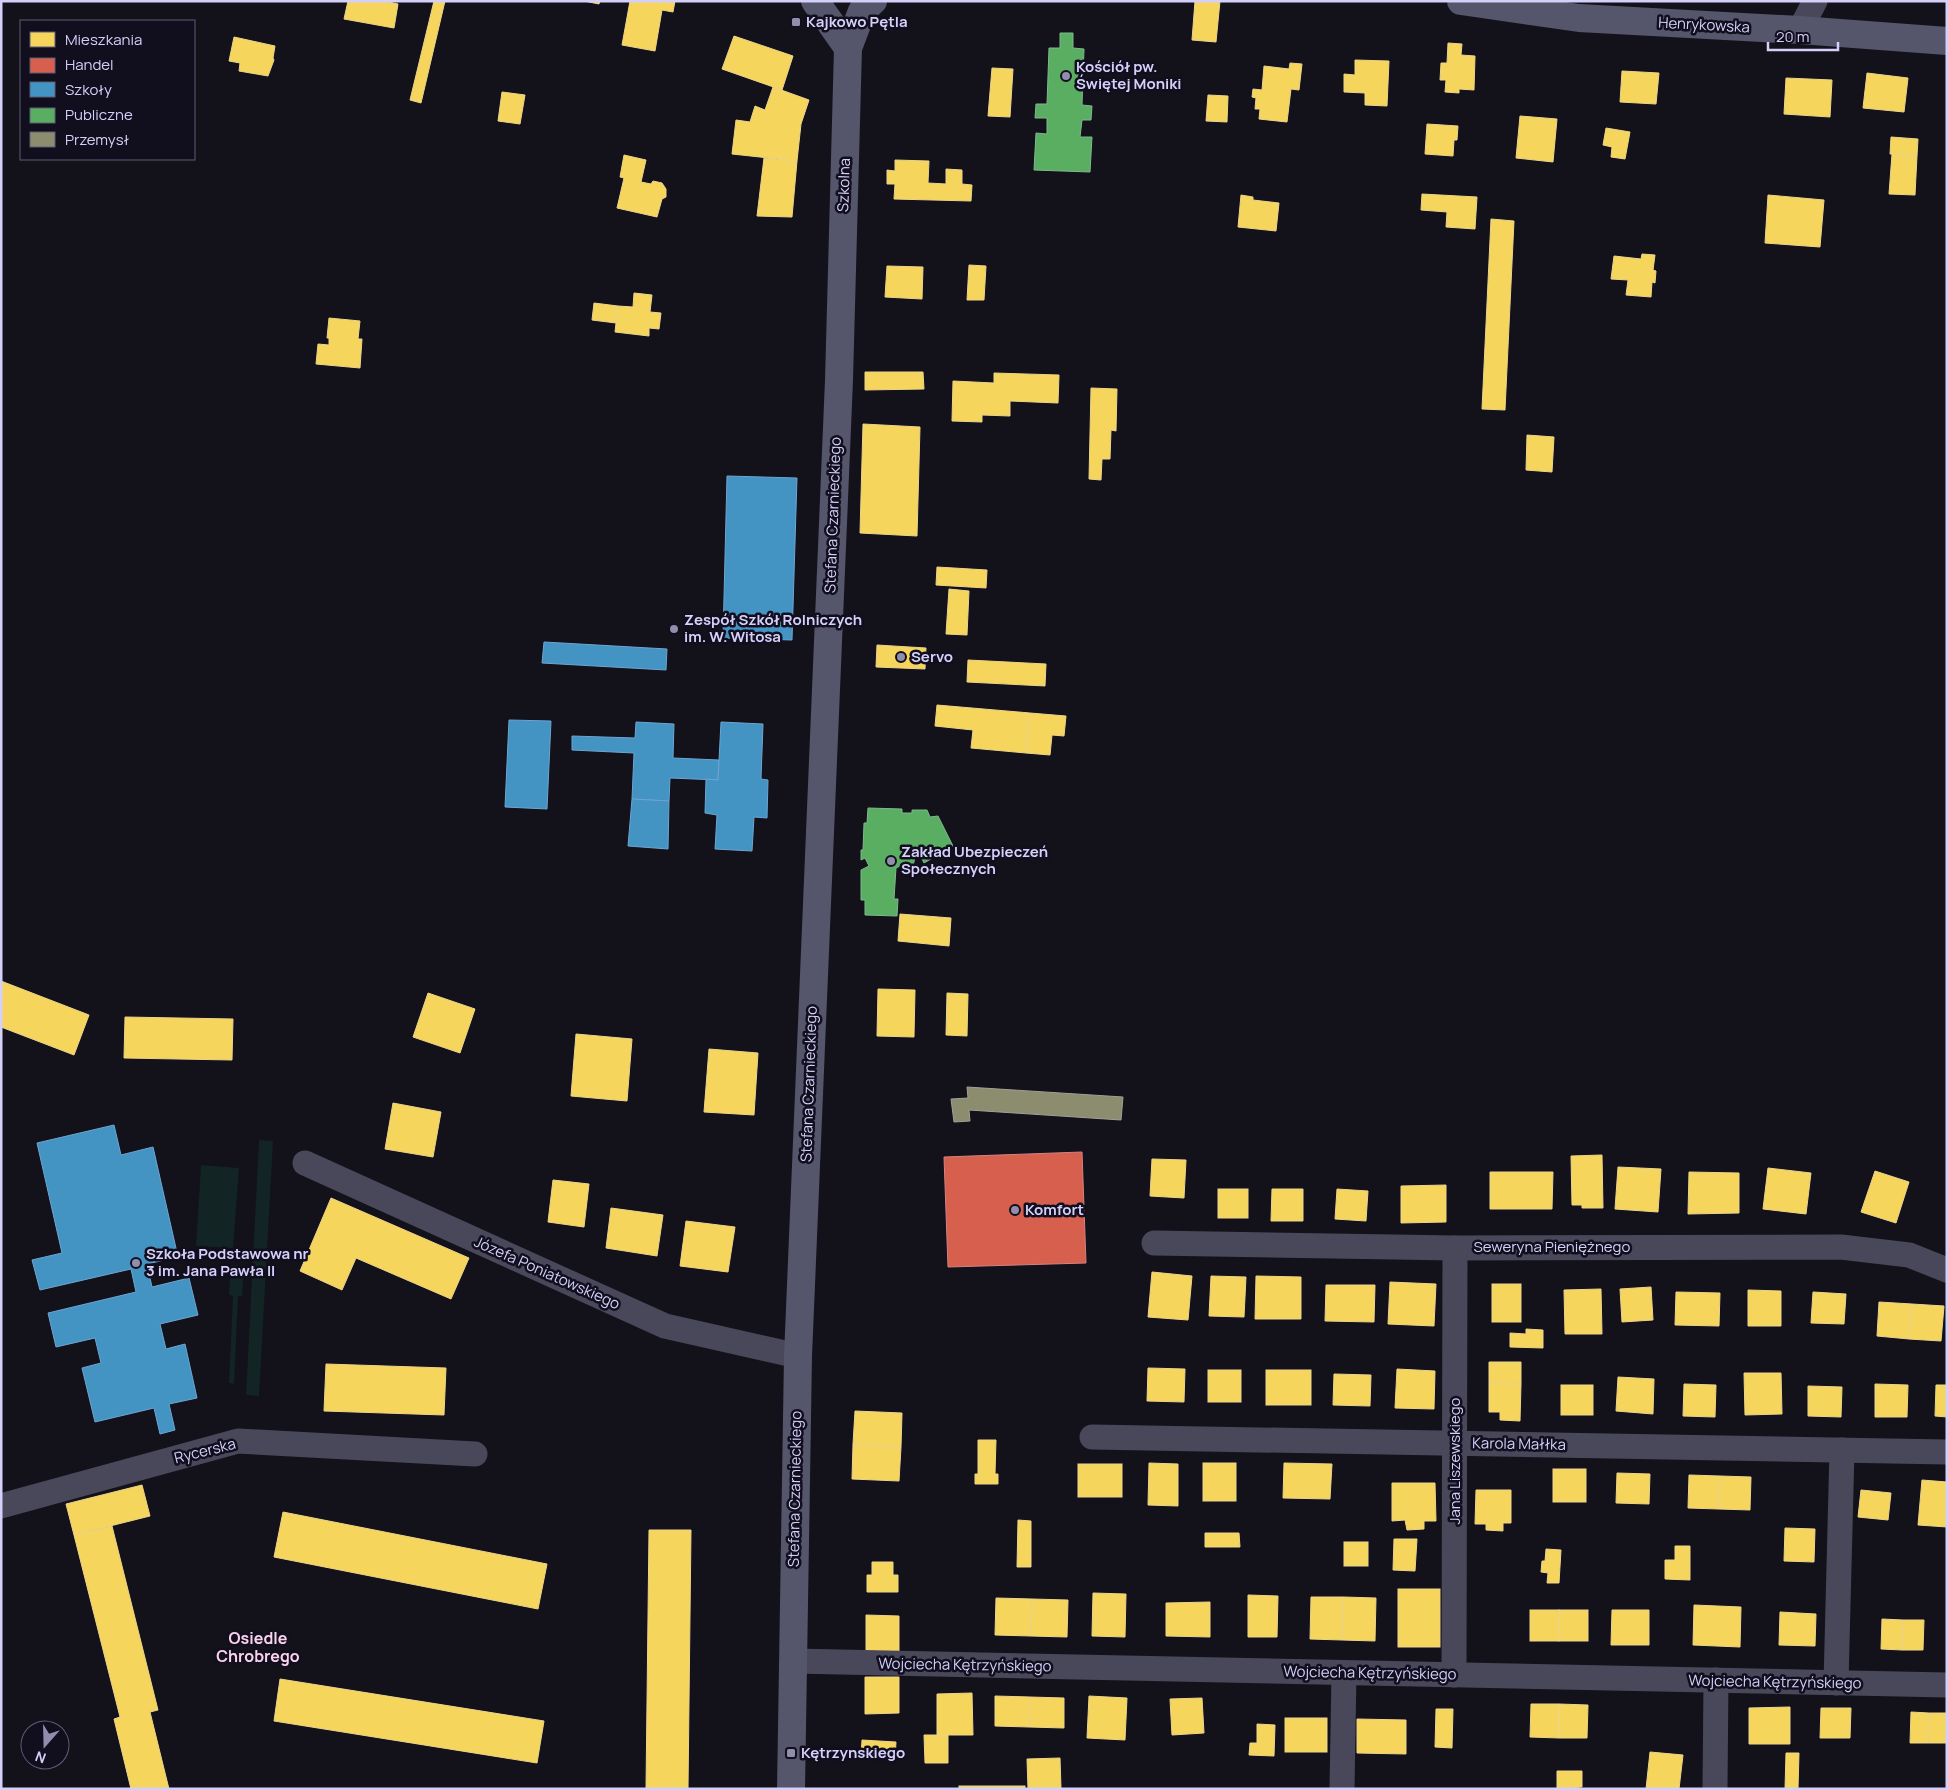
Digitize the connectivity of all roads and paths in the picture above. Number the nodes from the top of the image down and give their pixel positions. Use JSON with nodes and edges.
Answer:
{"nodes":[{"id":1,"x":815,"y":1,"type":"edge"},
{"id":2,"x":1461,"y":1,"type":"edge"},
{"id":3,"x":1815,"y":1,"type":"edge"},
{"id":4,"x":858,"y":4,"type":"edge"},
{"id":5,"x":1800,"y":30,"type":"junction"},
{"id":6,"x":1947,"y":41,"type":"edge"},
{"id":7,"x":848,"y":48,"type":"junction"},
{"id":8,"x":839,"y":380,"type":"joint"},
{"id":9,"x":305,"y":1163,"type":"dead end"},
{"id":10,"x":1154,"y":1243,"type":"dead end"},
{"id":11,"x":1455,"y":1248,"type":"junction"},
{"id":12,"x":1947,"y":1270,"type":"edge"},
{"id":13,"x":798,"y":1356,"type":"junction"},
{"id":14,"x":1092,"y":1437,"type":"dead end"},
{"id":15,"x":1456,"y":1443,"type":"junction"},
{"id":16,"x":1842,"y":1450,"type":"junction"},
{"id":17,"x":1947,"y":1452,"type":"edge"},
{"id":18,"x":475,"y":1454,"type":"dead end"},
{"id":19,"x":1,"y":1506,"type":"edge"},
{"id":20,"x":793,"y":1661,"type":"junction"},
{"id":21,"x":1344,"y":1673,"type":"junction"},
{"id":22,"x":1454,"y":1675,"type":"junction"},
{"id":23,"x":1716,"y":1680,"type":"junction"},
{"id":24,"x":1836,"y":1683,"type":"junction"},
{"id":25,"x":1947,"y":1685,"type":"edge"},
{"id":26,"x":791,"y":1789,"type":"edge"},
{"id":27,"x":1342,"y":1789,"type":"edge"},
{"id":28,"x":1715,"y":1789,"type":"edge"}],
"edges":[{"from":1,"to":7,"type":"street"},
{"from":2,"to":5,"type":"street","name":"Henrykowska"},
{"from":3,"to":5,"type":"street"},
{"from":4,"to":7,"type":"street"},
{"from":5,"to":6,"type":"street","name":"Henrykowska"},
{"from":7,"to":8,"type":"street","name":"Szkolna"},
{"from":8,"to":13,"type":"street","name":"Stefana Czarnieckiego"},
{"from":9,"to":13,"type":"street","name":"Józefa Poniatowskiego"},
{"from":10,"to":11,"type":"street","name":"Seweryna Pieniężnego"},
{"from":11,"to":12,"type":"street","name":"Seweryna Pieniężnego"},
{"from":11,"to":15,"type":"street","name":"Jana Liszewskiego"},
{"from":13,"to":20,"type":"street","name":"Stefana Czarnieckiego"},
{"from":14,"to":15,"type":"street","name":"Karola Małłka"},
{"from":15,"to":16,"type":"street","name":"Karola Małłka"},
{"from":15,"to":22,"type":"street","name":"Jana Liszewskiego"},
{"from":16,"to":17,"type":"street","name":"Karola Małłka"},
{"from":16,"to":24,"type":"street"},
{"from":18,"to":19,"type":"street","name":"Rycerska"},
{"from":20,"to":21,"type":"street","name":"Wojciecha Kętrzyńskiego"},
{"from":20,"to":26,"type":"street","name":"Stefana Czarnieckiego"},
{"from":21,"to":22,"type":"street","name":"Wojciecha Kętrzyńskiego"},
{"from":21,"to":27,"type":"street"},
{"from":22,"to":23,"type":"street","name":"Wojciecha Kętrzyńskiego"},
{"from":23,"to":24,"type":"street","name":"Wojciecha Kętrzyńskiego"},
{"from":23,"to":28,"type":"street"},
{"from":24,"to":25,"type":"street","name":"Wojciecha Kętrzyńskiego"}]}
